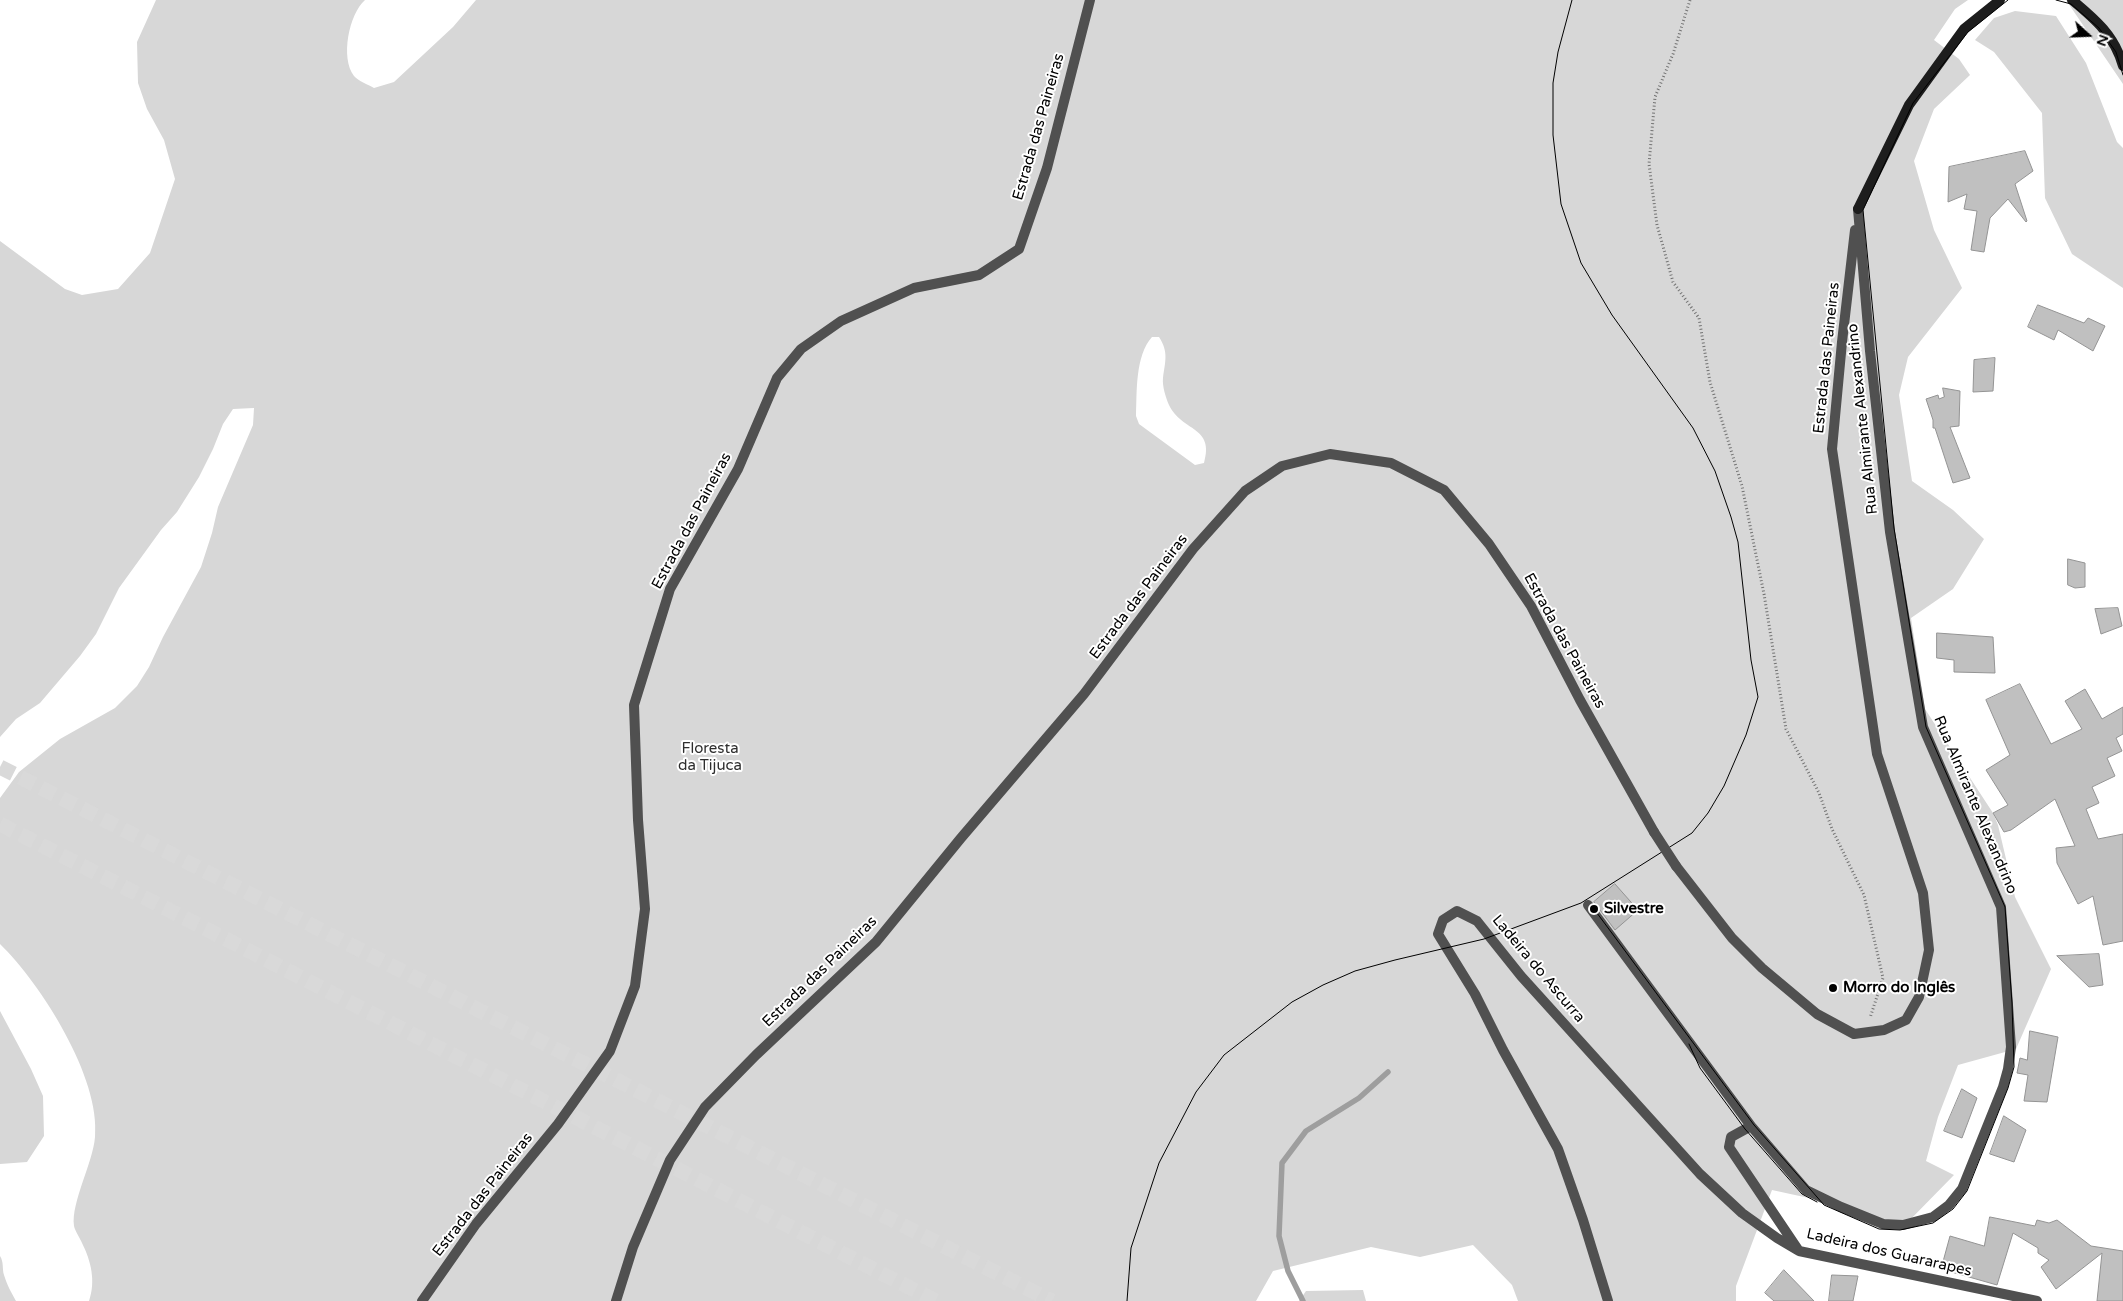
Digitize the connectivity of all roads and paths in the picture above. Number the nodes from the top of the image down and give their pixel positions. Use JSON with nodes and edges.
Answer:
{"nodes":[{"id":1,"x":1090,"y":0,"type":"edge"},
{"id":2,"x":1690,"y":0,"type":"edge"},
{"id":3,"x":2000,"y":0,"type":"edge"},
{"id":4,"x":2072,"y":0,"type":"edge"},
{"id":5,"x":2123,"y":66,"type":"edge"},
{"id":6,"x":1858,"y":209,"type":"junction"},
{"id":7,"x":1588,"y":905,"type":"dead end"},
{"id":8,"x":1866,"y":1033,"type":"junction"},
{"id":9,"x":1751,"y":1126,"type":"junction"},
{"id":10,"x":1798,"y":1251,"type":"junction"},
{"id":11,"x":422,"y":1301,"type":"edge"},
{"id":12,"x":616,"y":1301,"type":"edge"},
{"id":13,"x":1608,"y":1301,"type":"edge"},
{"id":14,"x":2037,"y":1301,"type":"edge"}],
"edges":[{"from":1,"to":11,"type":"street","name":"Estrada das Paineiras"},
{"from":2,"to":8,"type":"path"},
{"from":3,"to":6,"type":"street"},
{"from":4,"to":5,"type":"street"},
{"from":6,"to":8,"type":"street","name":"Estrada das Paineiras"},
{"from":6,"to":9,"type":"street","name":"Rua Almirante Alexandrino"},
{"from":7,"to":9,"type":"street","name":"Rua Almirante Alexandrino"},
{"from":8,"to":12,"type":"street","name":"Estrada das Paineiras","bridge":true},
{"from":9,"to":10,"type":"street","name":"Ladeira dos Guararapes"},
{"from":10,"to":13,"type":"street","name":"Ladeira do Ascurra"},
{"from":10,"to":14,"type":"street","name":"Ladeira dos Guararapes"}]}
